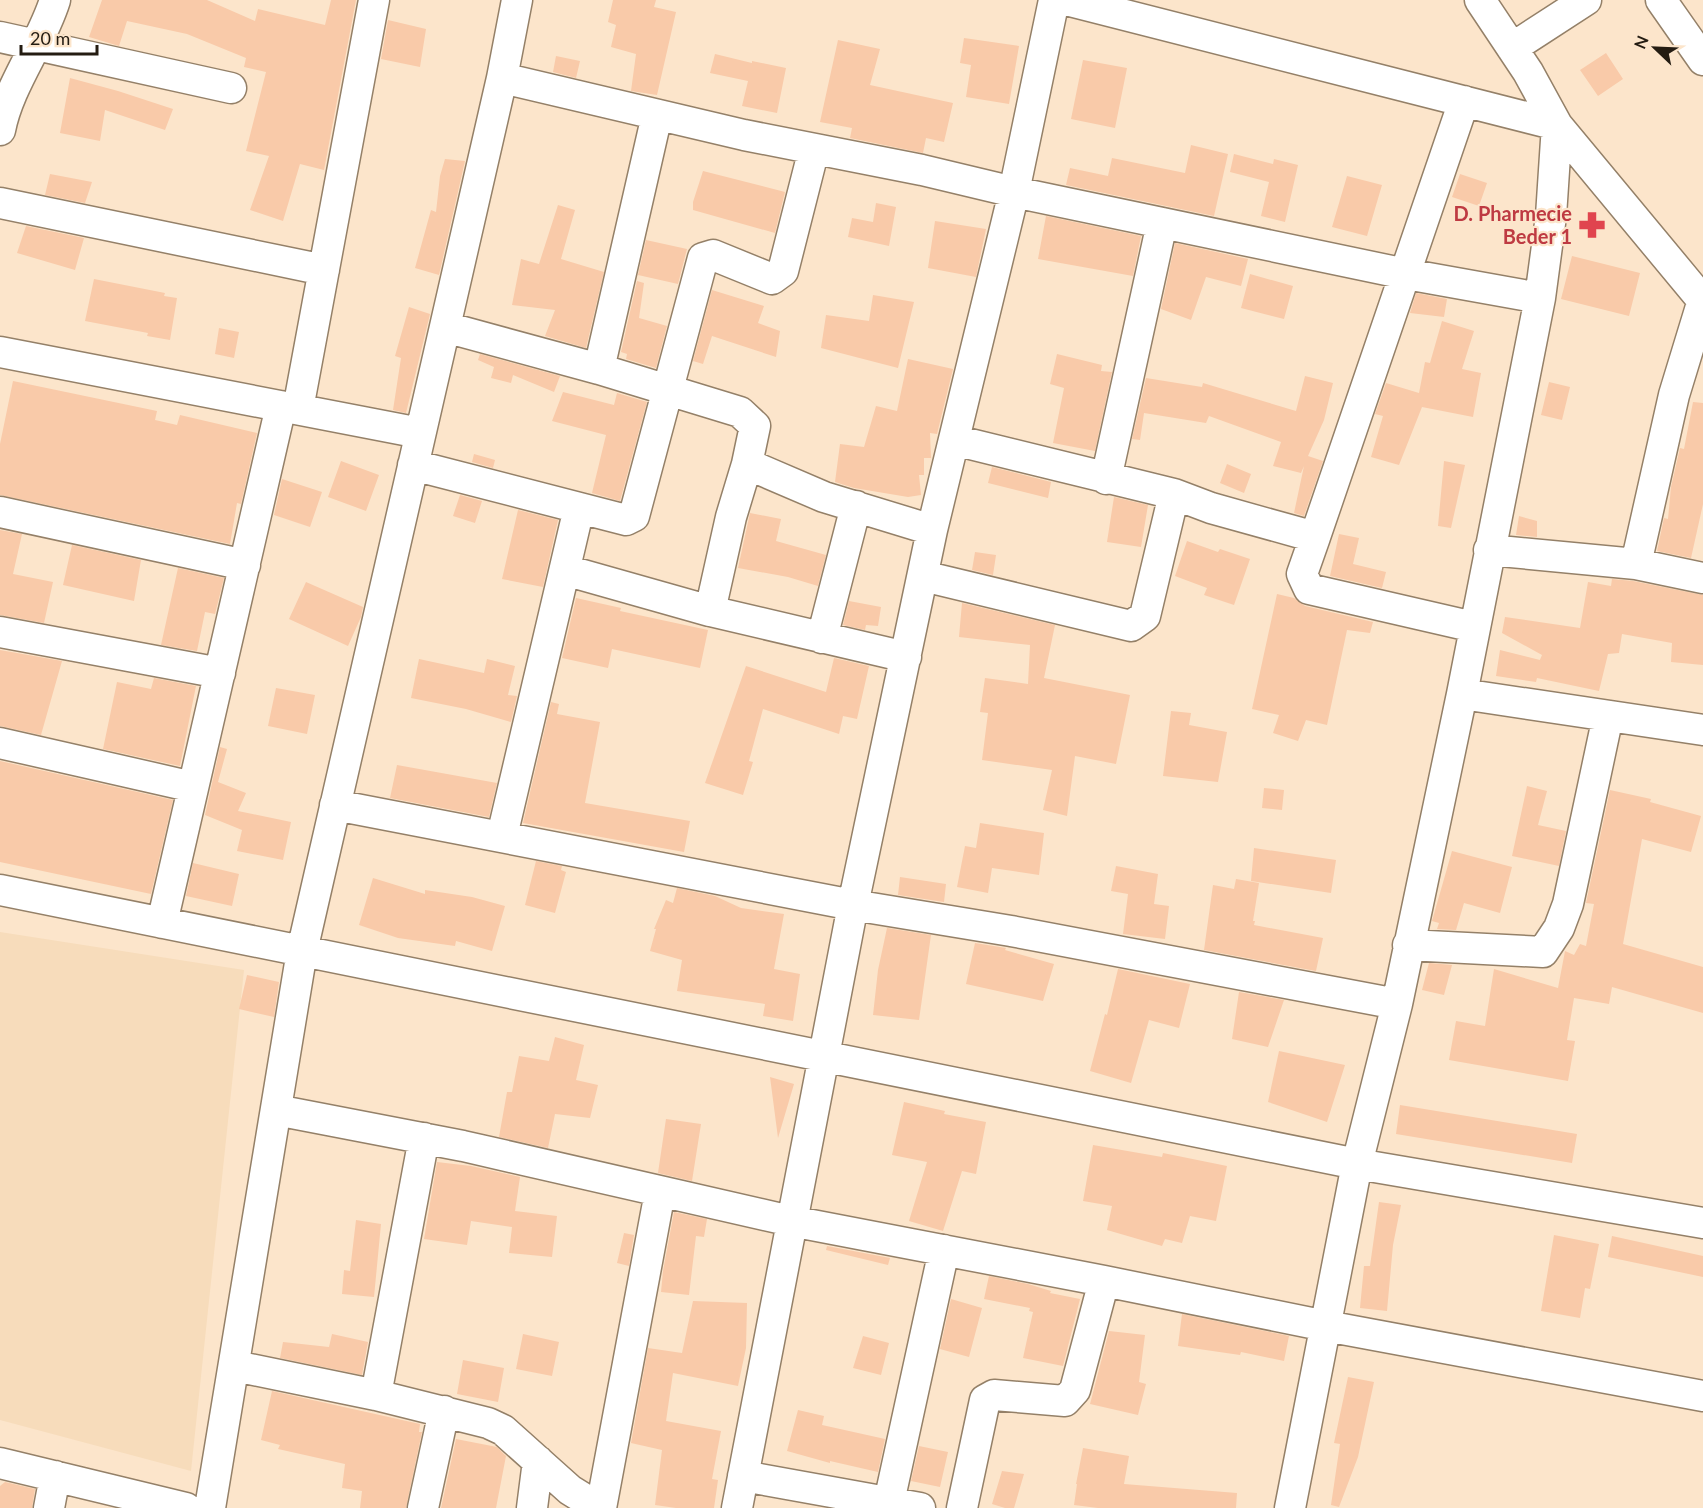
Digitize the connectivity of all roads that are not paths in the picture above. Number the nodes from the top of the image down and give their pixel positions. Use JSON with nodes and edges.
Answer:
{"nodes":[{"id":1,"x":55,"y":0,"type":"edge"},
{"id":2,"x":374,"y":0,"type":"edge"},
{"id":3,"x":517,"y":0,"type":"edge"},
{"id":4,"x":1054,"y":0,"type":"edge"},
{"id":5,"x":1066,"y":0,"type":"edge"},
{"id":6,"x":1480,"y":0,"type":"edge"},
{"id":7,"x":1586,"y":0,"type":"edge"},
{"id":8,"x":1661,"y":0,"type":"edge"},
{"id":9,"x":0,"y":37,"type":"edge"},
{"id":10,"x":37,"y":44,"type":"junction"},
{"id":11,"x":1512,"y":48,"type":"junction"},
{"id":12,"x":1703,"y":60,"type":"edge"},
{"id":13,"x":502,"y":78,"type":"junction"},
{"id":14,"x":231,"y":88,"type":"dead end"},
{"id":15,"x":1464,"y":101,"type":"junction"},
{"id":16,"x":657,"y":115,"type":"junction"},
{"id":17,"x":0,"y":124,"type":"edge"},
{"id":18,"x":1557,"y":125,"type":"junction"},
{"id":19,"x":814,"y":148,"type":"junction"},
{"id":20,"x":1014,"y":192,"type":"junction"},
{"id":21,"x":0,"y":203,"type":"edge"},
{"id":22,"x":1162,"y":223,"type":"junction"},
{"id":23,"x":324,"y":270,"type":"junction"},
{"id":24,"x":1406,"y":274,"type":"junction"},
{"id":25,"x":1540,"y":298,"type":"junction"},
{"id":26,"x":1703,"y":300,"type":"edge"},
{"id":27,"x":445,"y":327,"type":"junction"},
{"id":28,"x":0,"y":352,"type":"edge"},
{"id":29,"x":599,"y":369,"type":"junction"},
{"id":30,"x":669,"y":390,"type":"junction"},
{"id":31,"x":290,"y":408,"type":"junction"},
{"id":32,"x":420,"y":434,"type":"junction"},
{"id":33,"x":954,"y":440,"type":"junction"},
{"id":34,"x":747,"y":464,"type":"junction"},
{"id":35,"x":413,"y":465,"type":"junction"},
{"id":36,"x":1106,"y":479,"type":"junction"},
{"id":37,"x":1174,"y":494,"type":"junction"},
{"id":38,"x":856,"y":506,"type":"junction"},
{"id":39,"x":579,"y":507,"type":"junction"},
{"id":40,"x":0,"y":512,"type":"edge"},
{"id":41,"x":933,"y":530,"type":"junction"},
{"id":42,"x":1315,"y":537,"type":"junction"},
{"id":43,"x":1489,"y":550,"type":"junction"},
{"id":44,"x":1636,"y":564,"type":"junction"},
{"id":45,"x":245,"y":565,"type":"junction"},
{"id":46,"x":565,"y":570,"type":"junction"},
{"id":47,"x":923,"y":576,"type":"junction"},
{"id":48,"x":1703,"y":578,"type":"edge"},
{"id":49,"x":710,"y":610,"type":"junction"},
{"id":50,"x":1474,"y":627,"type":"junction"},
{"id":51,"x":0,"y":632,"type":"edge"},
{"id":52,"x":822,"y":638,"type":"junction"},
{"id":53,"x":906,"y":657,"type":"junction"},
{"id":54,"x":220,"y":673,"type":"junction"},
{"id":55,"x":1462,"y":694,"type":"junction"},
{"id":56,"x":1608,"y":716,"type":"junction"},
{"id":57,"x":1703,"y":730,"type":"edge"},
{"id":58,"x":0,"y":744,"type":"edge"},
{"id":59,"x":194,"y":787,"type":"junction"},
{"id":60,"x":335,"y":806,"type":"junction"},
{"id":61,"x":502,"y":836,"type":"junction"},
{"id":62,"x":0,"y":890,"type":"edge"},
{"id":63,"x":854,"y":905,"type":"junction"},
{"id":64,"x":162,"y":923,"type":"junction"},
{"id":65,"x":1408,"y":945,"type":"junction"},
{"id":66,"x":302,"y":951,"type":"junction"},
{"id":67,"x":1397,"y":1004,"type":"junction"},
{"id":68,"x":823,"y":1058,"type":"junction"},
{"id":69,"x":276,"y":1110,"type":"junction"},
{"id":70,"x":424,"y":1138,"type":"junction"},
{"id":71,"x":1357,"y":1164,"type":"junction"},
{"id":72,"x":660,"y":1192,"type":"junction"},
{"id":73,"x":791,"y":1221,"type":"junction"},
{"id":74,"x":1703,"y":1223,"type":"edge"},
{"id":75,"x":944,"y":1250,"type":"junction"},
{"id":76,"x":1104,"y":1281,"type":"junction"},
{"id":77,"x":1326,"y":1326,"type":"junction"},
{"id":78,"x":235,"y":1366,"type":"junction"},
{"id":79,"x":376,"y":1395,"type":"junction"},
{"id":80,"x":1703,"y":1396,"type":"edge"},
{"id":81,"x":444,"y":1411,"type":"junction"},
{"id":82,"x":538,"y":1461,"type":"junction"},
{"id":83,"x":0,"y":1463,"type":"edge"},
{"id":84,"x":55,"y":1476,"type":"junction"},
{"id":85,"x":743,"y":1476,"type":"junction"},
{"id":86,"x":889,"y":1502,"type":"junction"},
{"id":87,"x":49,"y":1508,"type":"edge"},
{"id":88,"x":186,"y":1508,"type":"edge"},
{"id":89,"x":210,"y":1508,"type":"edge"},
{"id":90,"x":423,"y":1508,"type":"edge"},
{"id":91,"x":532,"y":1508,"type":"edge"},
{"id":92,"x":600,"y":1508,"type":"edge"},
{"id":93,"x":737,"y":1508,"type":"edge"},
{"id":94,"x":920,"y":1508,"type":"edge"},
{"id":95,"x":962,"y":1508,"type":"edge"},
{"id":96,"x":1290,"y":1508,"type":"edge"}],
"edges":[{"from":1,"to":10,"type":"street"},
{"from":2,"to":23,"type":"street"},
{"from":3,"to":13,"type":"street"},
{"from":4,"to":20,"type":"street"},
{"from":5,"to":15,"type":"street"},
{"from":6,"to":11,"type":"street"},
{"from":7,"to":11,"type":"street"},
{"from":8,"to":12,"type":"street"},
{"from":9,"to":10,"type":"street"},
{"from":10,"to":14,"type":"street"},
{"from":10,"to":17,"type":"street"},
{"from":11,"to":18,"type":"street"},
{"from":13,"to":16,"type":"street"},
{"from":13,"to":27,"type":"street"},
{"from":15,"to":18,"type":"street"},
{"from":15,"to":24,"type":"street"},
{"from":16,"to":19,"type":"street"},
{"from":16,"to":29,"type":"street"},
{"from":18,"to":25,"type":"street"},
{"from":18,"to":26,"type":"street"},
{"from":19,"to":20,"type":"street"},
{"from":19,"to":30,"type":"street"},
{"from":20,"to":22,"type":"street"},
{"from":20,"to":33,"type":"street"},
{"from":21,"to":23,"type":"street"},
{"from":22,"to":24,"type":"street"},
{"from":22,"to":36,"type":"street"},
{"from":23,"to":31,"type":"street"},
{"from":24,"to":25,"type":"street"},
{"from":24,"to":42,"type":"street"},
{"from":25,"to":43,"type":"street"},
{"from":26,"to":44,"type":"street"},
{"from":27,"to":29,"type":"street"},
{"from":27,"to":32,"type":"street"},
{"from":28,"to":31,"type":"street"},
{"from":29,"to":30,"type":"street"},
{"from":30,"to":34,"type":"street"},
{"from":30,"to":39,"type":"street"},
{"from":31,"to":32,"type":"street"},
{"from":31,"to":45,"type":"street"},
{"from":32,"to":35,"type":"street"},
{"from":33,"to":36,"type":"street"},
{"from":33,"to":41,"type":"street"},
{"from":34,"to":38,"type":"street"},
{"from":34,"to":49,"type":"street"},
{"from":35,"to":39,"type":"street"},
{"from":35,"to":60,"type":"street"},
{"from":36,"to":37,"type":"street"},
{"from":37,"to":42,"type":"street"},
{"from":37,"to":47,"type":"street"},
{"from":38,"to":41,"type":"street"},
{"from":38,"to":52,"type":"street"},
{"from":39,"to":46,"type":"street"},
{"from":40,"to":45,"type":"street"},
{"from":41,"to":47,"type":"street"},
{"from":42,"to":50,"type":"street"},
{"from":43,"to":44,"type":"street"},
{"from":43,"to":50,"type":"street"},
{"from":44,"to":48,"type":"street"},
{"from":45,"to":54,"type":"street"},
{"from":46,"to":49,"type":"street"},
{"from":46,"to":61,"type":"street"},
{"from":47,"to":53,"type":"street"},
{"from":49,"to":52,"type":"street"},
{"from":50,"to":55,"type":"street"},
{"from":51,"to":54,"type":"street"},
{"from":52,"to":53,"type":"street"},
{"from":53,"to":63,"type":"street"},
{"from":54,"to":59,"type":"street"},
{"from":55,"to":56,"type":"street"},
{"from":55,"to":65,"type":"street"},
{"from":56,"to":57,"type":"street"},
{"from":56,"to":65,"type":"street"},
{"from":58,"to":59,"type":"street"},
{"from":59,"to":64,"type":"street"},
{"from":60,"to":61,"type":"street"},
{"from":60,"to":66,"type":"street"},
{"from":61,"to":63,"type":"street"},
{"from":62,"to":64,"type":"street"},
{"from":63,"to":67,"type":"street"},
{"from":63,"to":68,"type":"street"},
{"from":64,"to":66,"type":"street"},
{"from":65,"to":67,"type":"street"},
{"from":66,"to":68,"type":"street"},
{"from":66,"to":69,"type":"street"},
{"from":67,"to":71,"type":"street"},
{"from":68,"to":71,"type":"street"},
{"from":68,"to":73,"type":"street"},
{"from":69,"to":70,"type":"street"},
{"from":69,"to":78,"type":"street"},
{"from":70,"to":72,"type":"street"},
{"from":70,"to":79,"type":"street"},
{"from":71,"to":74,"type":"street"},
{"from":71,"to":77,"type":"street"},
{"from":72,"to":73,"type":"street"},
{"from":72,"to":92,"type":"street"},
{"from":73,"to":75,"type":"street"},
{"from":73,"to":85,"type":"street"},
{"from":75,"to":76,"type":"street"},
{"from":75,"to":86,"type":"street"},
{"from":76,"to":77,"type":"street"},
{"from":76,"to":95,"type":"street"},
{"from":77,"to":80,"type":"street"},
{"from":77,"to":96,"type":"street"},
{"from":78,"to":79,"type":"street"},
{"from":78,"to":89,"type":"street"},
{"from":79,"to":81,"type":"street"},
{"from":81,"to":82,"type":"street"},
{"from":81,"to":90,"type":"street"},
{"from":82,"to":91,"type":"street"},
{"from":82,"to":92,"type":"street"},
{"from":83,"to":84,"type":"street"},
{"from":84,"to":87,"type":"street"},
{"from":84,"to":88,"type":"street"},
{"from":85,"to":86,"type":"street"},
{"from":85,"to":93,"type":"street"},
{"from":86,"to":94,"type":"street"}]}
